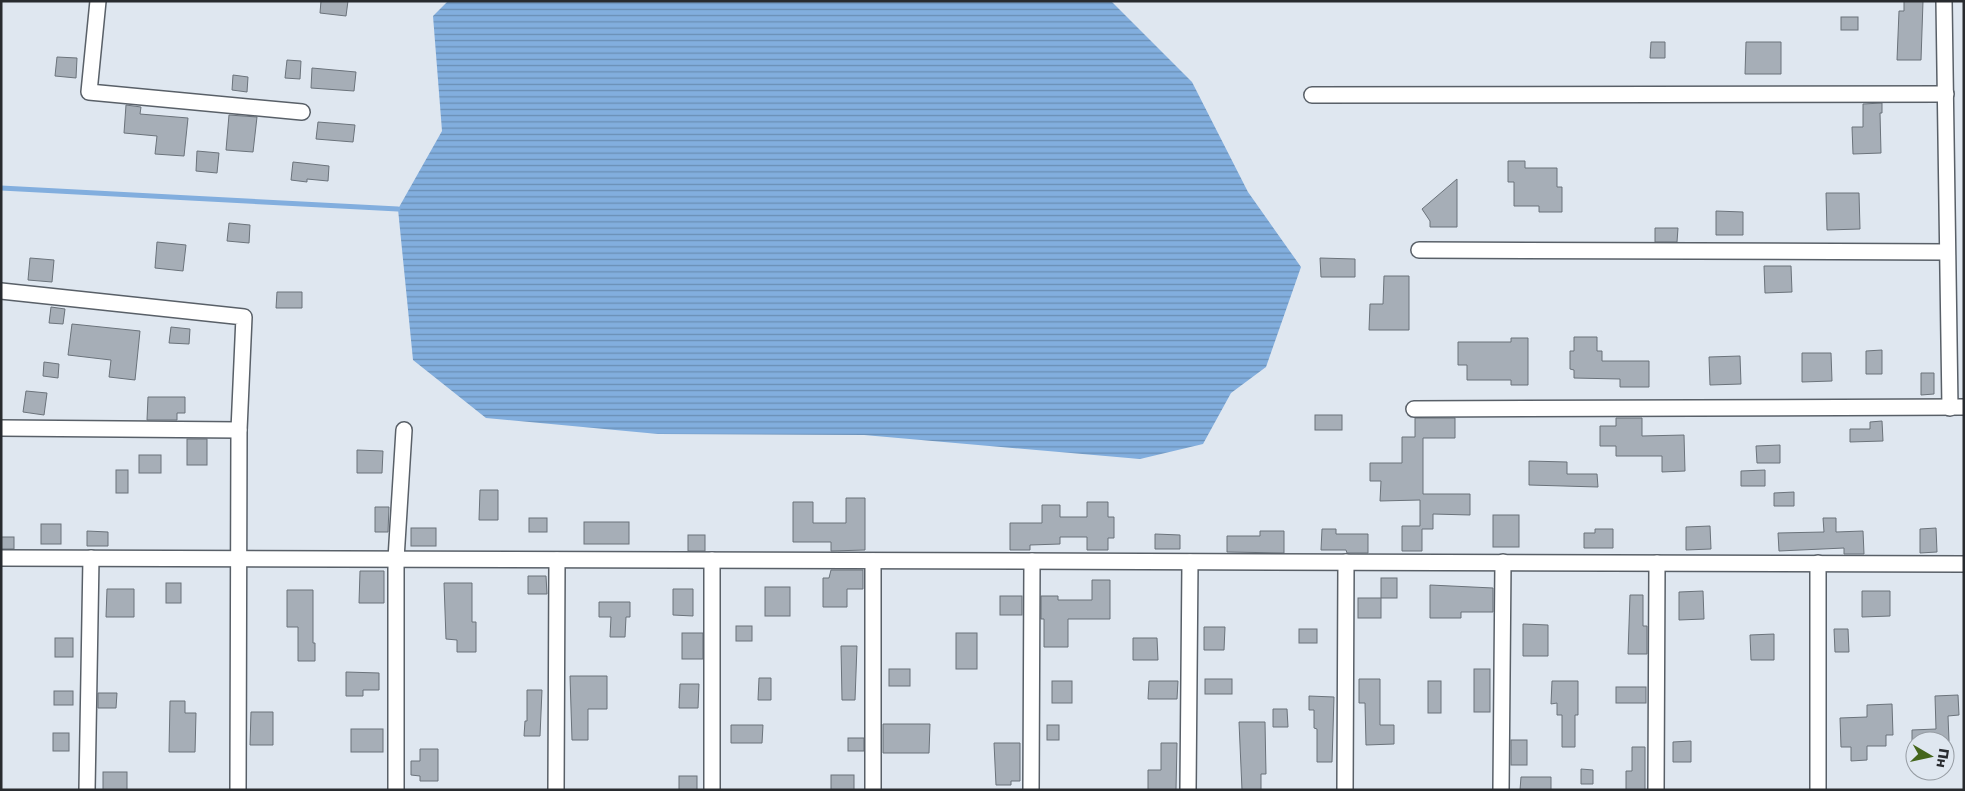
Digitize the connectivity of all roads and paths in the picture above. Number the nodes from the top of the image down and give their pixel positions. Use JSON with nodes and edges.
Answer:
{"nodes":[{"id":1,"x":98,"y":1,"type":"edge"},
{"id":2,"x":1944,"y":1,"type":"edge"},
{"id":3,"x":1946,"y":94,"type":"junction"},
{"id":4,"x":1312,"y":95,"type":"dead end"},
{"id":5,"x":302,"y":112,"type":"dead end"},
{"id":6,"x":1419,"y":250,"type":"dead end"},
{"id":7,"x":1946,"y":252,"type":"junction"},
{"id":8,"x":1,"y":291,"type":"edge"},
{"id":9,"x":1957,"y":408,"type":"edge"},
{"id":10,"x":1414,"y":409,"type":"dead end"},
{"id":11,"x":1,"y":428,"type":"edge"},
{"id":12,"x":239,"y":430,"type":"junction"},
{"id":13,"x":404,"y":430,"type":"dead end"},
{"id":14,"x":1,"y":558,"type":"edge"},
{"id":15,"x":91,"y":558,"type":"junction"},
{"id":16,"x":239,"y":559,"type":"junction"},
{"id":17,"x":396,"y":559,"type":"junction"},
{"id":18,"x":557,"y":560,"type":"junction"},
{"id":19,"x":712,"y":560,"type":"junction"},
{"id":20,"x":873,"y":561,"type":"junction"},
{"id":21,"x":1032,"y":561,"type":"junction"},
{"id":22,"x":1190,"y":562,"type":"junction"},
{"id":23,"x":1346,"y":562,"type":"junction"},
{"id":24,"x":1503,"y":562,"type":"junction"},
{"id":25,"x":1657,"y":563,"type":"junction"},
{"id":26,"x":1818,"y":563,"type":"junction"},
{"id":27,"x":1964,"y":564,"type":"edge"},
{"id":28,"x":87,"y":790,"type":"edge"},
{"id":29,"x":238,"y":790,"type":"edge"},
{"id":30,"x":396,"y":790,"type":"edge"},
{"id":31,"x":556,"y":790,"type":"edge"},
{"id":32,"x":712,"y":790,"type":"edge"},
{"id":33,"x":873,"y":790,"type":"edge"},
{"id":34,"x":1031,"y":790,"type":"edge"},
{"id":35,"x":1188,"y":790,"type":"edge"},
{"id":36,"x":1345,"y":790,"type":"edge"},
{"id":37,"x":1501,"y":790,"type":"edge"},
{"id":38,"x":1656,"y":790,"type":"edge"},
{"id":39,"x":1818,"y":790,"type":"edge"}],
"edges":[{"from":1,"to":5,"type":"street"},
{"from":2,"to":3,"type":"street"},
{"from":3,"to":4,"type":"street"},
{"from":3,"to":7,"type":"street"},
{"from":6,"to":7,"type":"street"},
{"from":7,"to":9,"type":"street"},
{"from":8,"to":12,"type":"street"},
{"from":9,"to":10,"type":"street"},
{"from":11,"to":12,"type":"street"},
{"from":12,"to":16,"type":"street"},
{"from":13,"to":17,"type":"street"},
{"from":14,"to":15,"type":"street"},
{"from":15,"to":16,"type":"street"},
{"from":15,"to":28,"type":"street"},
{"from":16,"to":17,"type":"street"},
{"from":16,"to":29,"type":"street"},
{"from":17,"to":18,"type":"street"},
{"from":17,"to":30,"type":"street"},
{"from":18,"to":19,"type":"street"},
{"from":18,"to":31,"type":"street"},
{"from":19,"to":20,"type":"street"},
{"from":19,"to":32,"type":"street"},
{"from":20,"to":21,"type":"street"},
{"from":20,"to":33,"type":"street"},
{"from":21,"to":22,"type":"street"},
{"from":21,"to":34,"type":"street"},
{"from":22,"to":23,"type":"street"},
{"from":22,"to":35,"type":"street"},
{"from":23,"to":24,"type":"street"},
{"from":23,"to":36,"type":"street"},
{"from":24,"to":25,"type":"street"},
{"from":24,"to":37,"type":"street"},
{"from":25,"to":26,"type":"street"},
{"from":25,"to":38,"type":"street"},
{"from":26,"to":27,"type":"street"},
{"from":26,"to":39,"type":"street"}]}
